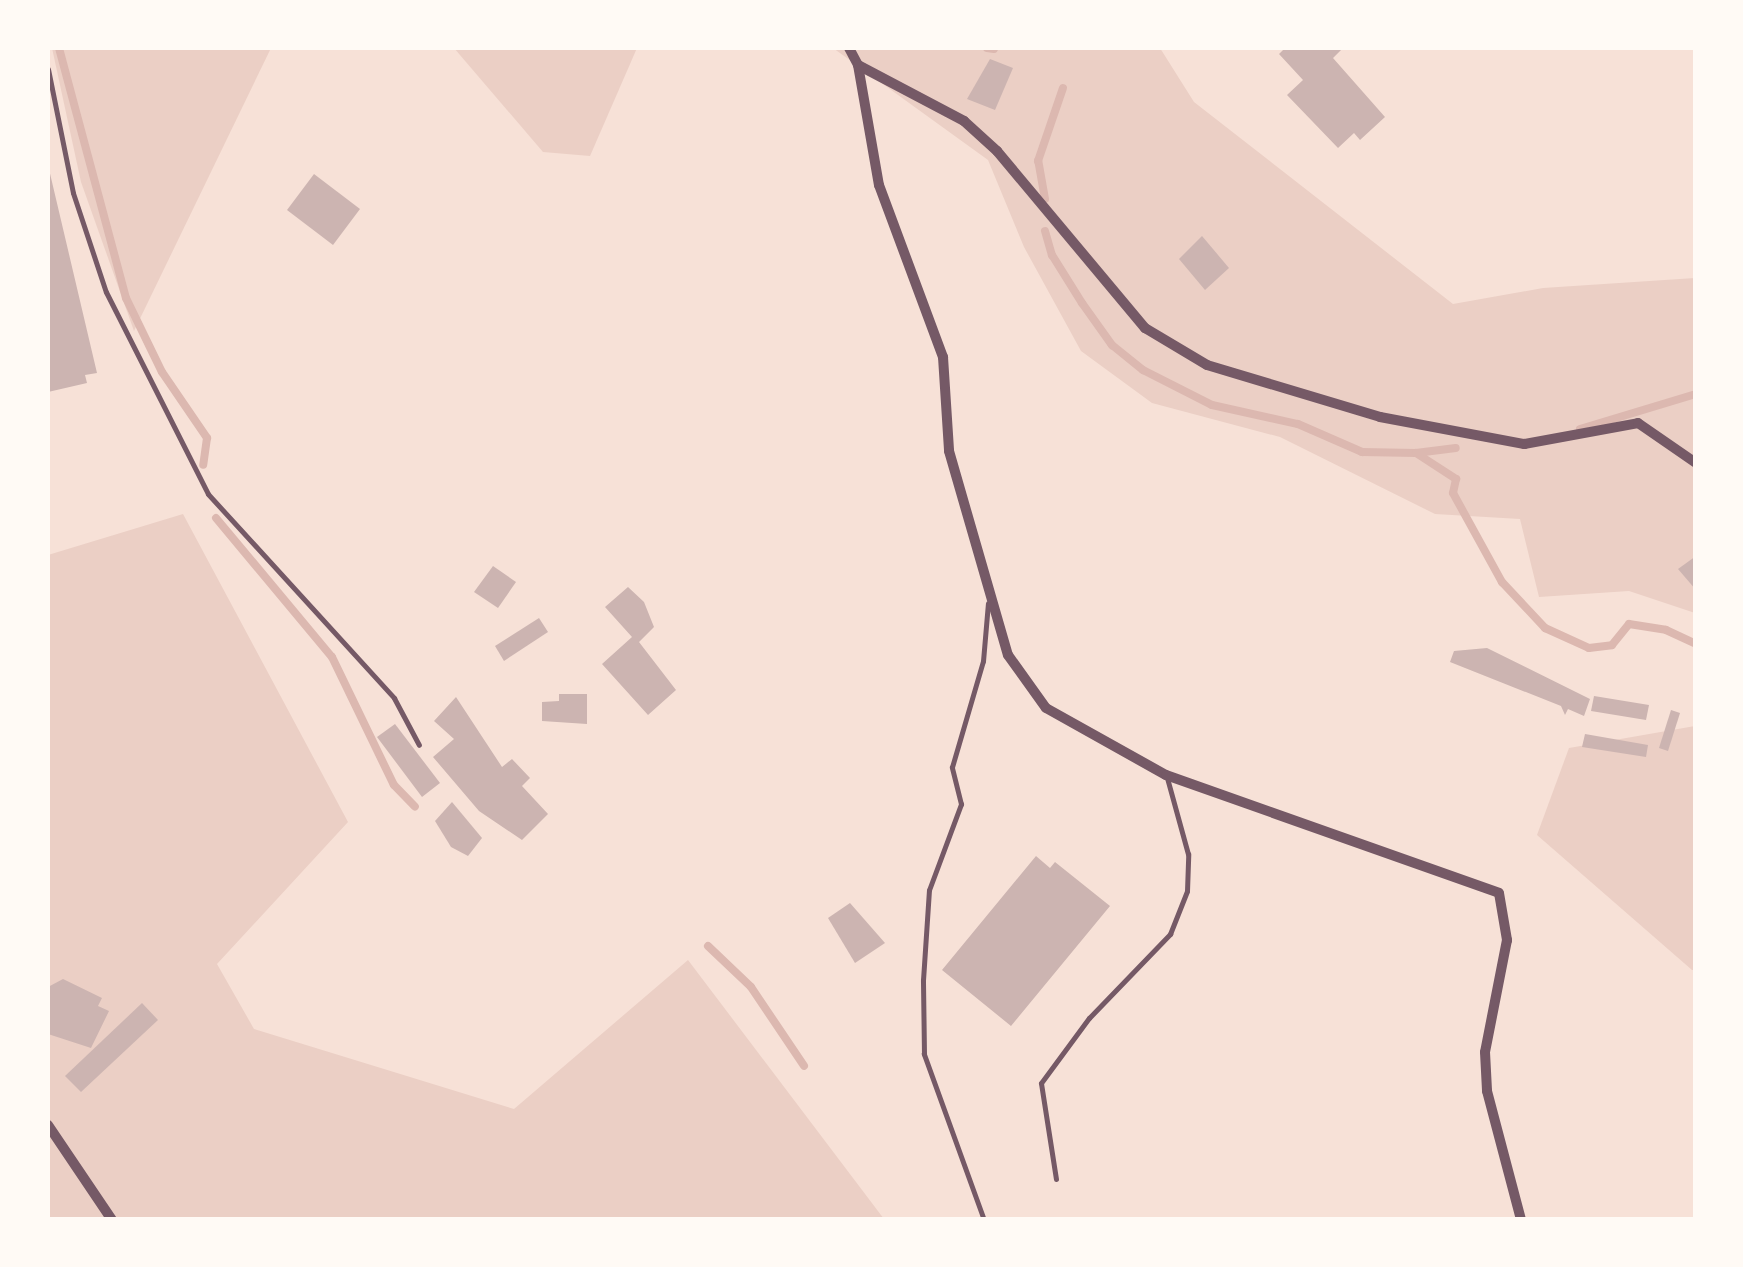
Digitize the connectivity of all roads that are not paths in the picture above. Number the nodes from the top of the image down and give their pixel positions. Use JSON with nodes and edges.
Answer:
{"nodes":[{"id":1,"x":849,"y":48,"type":"edge"},
{"id":2,"x":858,"y":65,"type":"junction"},
{"id":3,"x":48,"y":69,"type":"edge"},
{"id":4,"x":1696,"y":463,"type":"edge"},
{"id":5,"x":988,"y":603,"type":"junction"},
{"id":6,"x":419,"y":746,"type":"dead end"},
{"id":7,"x":1166,"y":775,"type":"junction"},
{"id":8,"x":48,"y":1125,"type":"edge"},
{"id":9,"x":1056,"y":1179,"type":"dead end"},
{"id":10,"x":112,"y":1220,"type":"edge"},
{"id":11,"x":984,"y":1220,"type":"edge"},
{"id":12,"x":1521,"y":1220,"type":"edge"}],
"edges":[{"from":1,"to":2,"type":"street"},
{"from":2,"to":4,"type":"street"},
{"from":2,"to":5,"type":"street"},
{"from":3,"to":6,"type":"lane"},
{"from":5,"to":7,"type":"street"},
{"from":5,"to":11,"type":"lane"},
{"from":7,"to":9,"type":"lane"},
{"from":7,"to":12,"type":"street"},
{"from":8,"to":10,"type":"street"}]}
